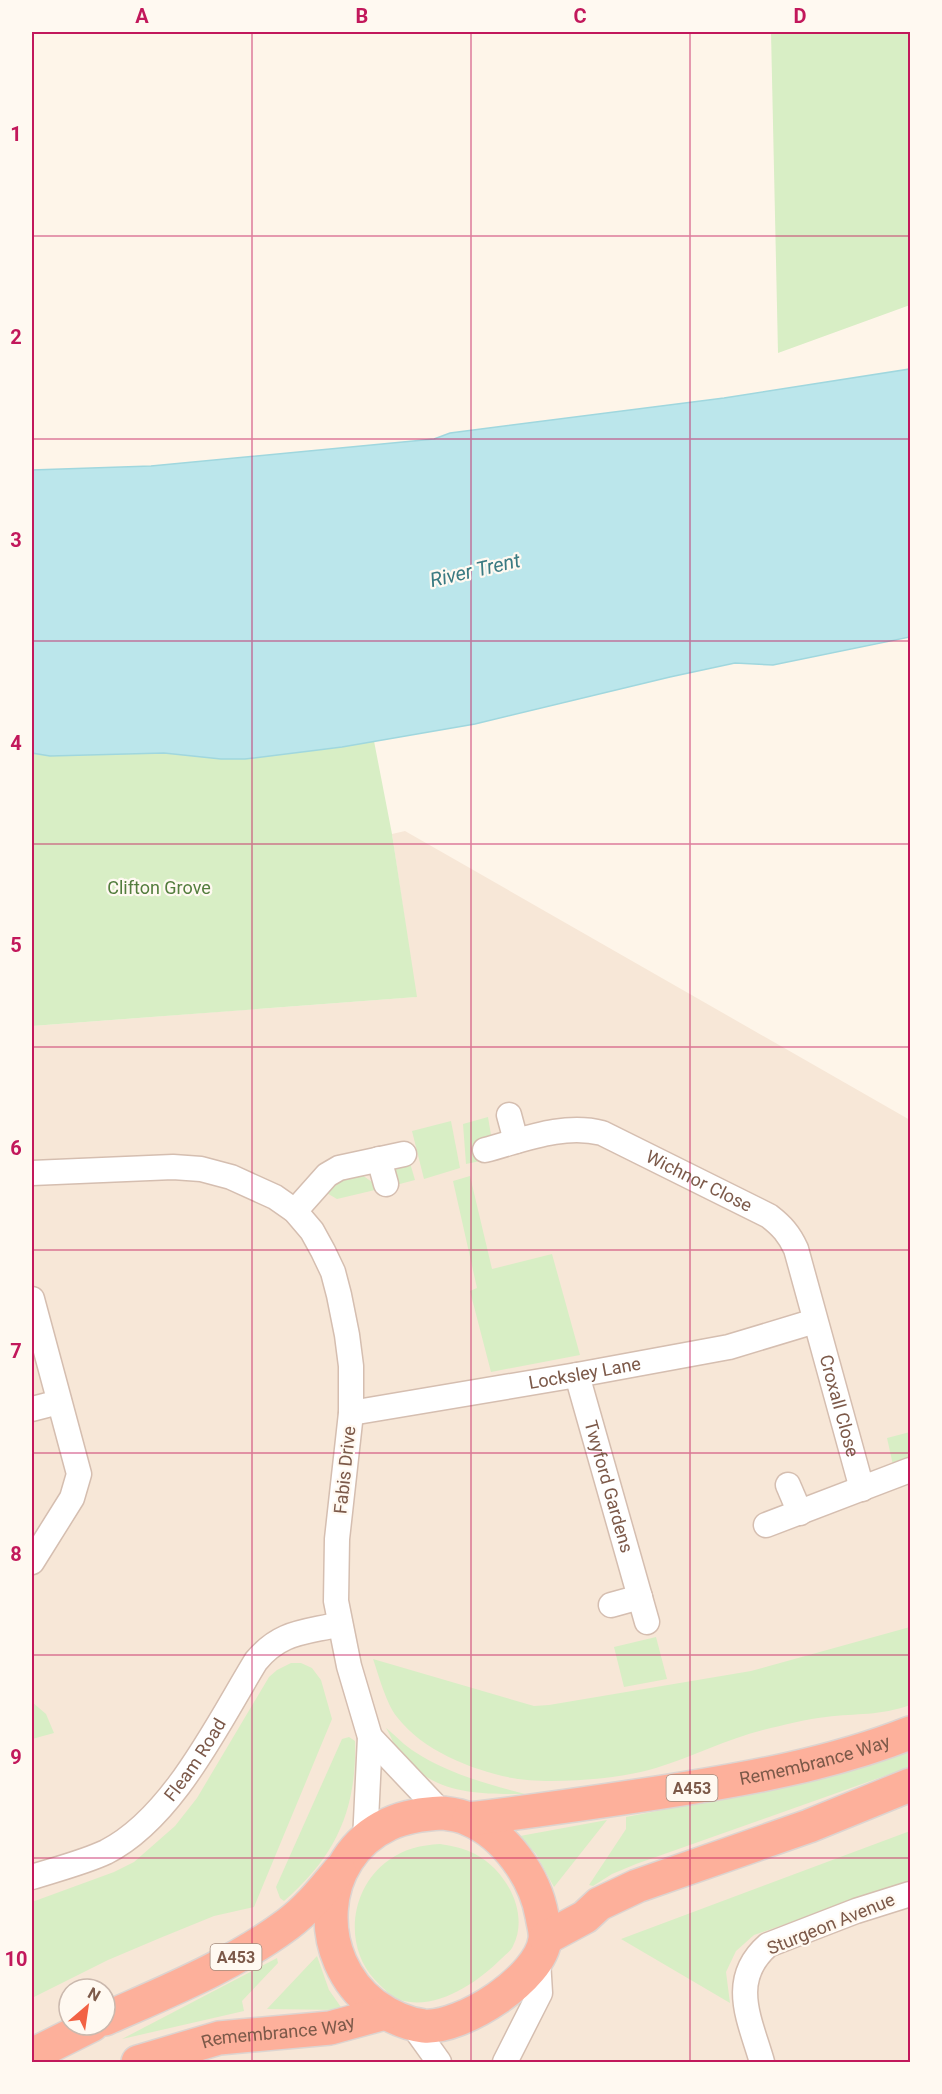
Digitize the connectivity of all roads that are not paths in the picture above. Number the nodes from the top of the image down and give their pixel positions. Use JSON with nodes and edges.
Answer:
{"nodes":[{"id":1,"x":509,"y":1115,"type":"dead end"},
{"id":2,"x":516,"y":1141,"type":"junction"},
{"id":3,"x":485,"y":1150,"type":"dead end"},
{"id":4,"x":404,"y":1154,"type":"dead end"},
{"id":5,"x":379,"y":1159,"type":"junction"},
{"id":6,"x":32,"y":1173,"type":"edge"},
{"id":7,"x":386,"y":1184,"type":"dead end"},
{"id":8,"x":295,"y":1211,"type":"junction"},
{"id":9,"x":32,"y":1299,"type":"edge"},
{"id":10,"x":815,"y":1321,"type":"junction"},
{"id":11,"x":577,"y":1375,"type":"junction"},
{"id":12,"x":59,"y":1402,"type":"junction"},
{"id":13,"x":32,"y":1409,"type":"edge"},
{"id":14,"x":351,"y":1413,"type":"junction"},
{"id":15,"x":910,"y":1470,"type":"edge"},
{"id":16,"x":788,"y":1485,"type":"dead end"},
{"id":17,"x":862,"y":1489,"type":"junction"},
{"id":18,"x":800,"y":1513,"type":"junction"},
{"id":19,"x":766,"y":1525,"type":"dead end"},
{"id":20,"x":32,"y":1562,"type":"edge"},
{"id":21,"x":640,"y":1597,"type":"junction"},
{"id":22,"x":611,"y":1605,"type":"dead end"},
{"id":23,"x":647,"y":1622,"type":"dead end"},
{"id":24,"x":340,"y":1624,"type":"junction"},
{"id":25,"x":910,"y":1733,"type":"edge"},
{"id":26,"x":370,"y":1737,"type":"junction"},
{"id":27,"x":910,"y":1785,"type":"edge"},
{"id":28,"x":455,"y":1816,"type":"junction"},
{"id":29,"x":355,"y":1852,"type":"junction"},
{"id":30,"x":32,"y":1877,"type":"edge"},
{"id":31,"x":910,"y":1894,"type":"edge"},
{"id":32,"x":542,"y":1949,"type":"junction"},
{"id":33,"x":117,"y":2014,"type":"edge"},
{"id":34,"x":398,"y":2018,"type":"junction"},
{"id":35,"x":68,"y":2037,"type":"edge"},
{"id":36,"x":32,"y":2055,"type":"edge"},
{"id":37,"x":138,"y":2062,"type":"edge"},
{"id":38,"x":439,"y":2062,"type":"edge"},
{"id":39,"x":505,"y":2062,"type":"edge"},
{"id":40,"x":762,"y":2062,"type":"edge"}],
"edges":[{"from":1,"to":2,"type":"street"},
{"from":2,"to":3,"type":"street","name":"Wichnor Close"},
{"from":2,"to":10,"type":"street","name":"Wichnor Close"},
{"from":4,"to":5,"type":"street"},
{"from":5,"to":7,"type":"street"},
{"from":5,"to":8,"type":"street"},
{"from":6,"to":8,"type":"street","name":"Fabis Drive"},
{"from":8,"to":14,"type":"street","name":"Fabis Drive"},
{"from":9,"to":12,"type":"street"},
{"from":10,"to":11,"type":"street","name":"Locksley Lane"},
{"from":10,"to":17,"type":"street","name":"Croxall Close"},
{"from":11,"to":14,"type":"street","name":"Locksley Lane"},
{"from":11,"to":21,"type":"street","name":"Twyford Gardens"},
{"from":12,"to":13,"type":"street"},
{"from":12,"to":20,"type":"street"},
{"from":14,"to":24,"type":"street","name":"Fabis Drive"},
{"from":15,"to":17,"type":"street"},
{"from":16,"to":18,"type":"street"},
{"from":17,"to":18,"type":"street"},
{"from":18,"to":19,"type":"street"},
{"from":21,"to":22,"type":"street"},
{"from":21,"to":23,"type":"street","name":"Twyford Gardens"},
{"from":24,"to":26,"type":"street","name":"Fabis Drive"},
{"from":24,"to":30,"type":"street","name":"Fleam Road"},
{"from":25,"to":28,"type":"highway","name":"Remembrance Way","number":"A453"},
{"from":26,"to":28,"type":"street","name":"Fabis Drive"},
{"from":26,"to":29,"type":"street","name":"Fabis Drive"},
{"from":27,"to":32,"type":"highway"},
{"from":28,"to":29,"type":"highway"},
{"from":28,"to":32,"type":"highway"},
{"from":29,"to":33,"type":"highway","number":"A453"},
{"from":29,"to":34,"type":"highway"},
{"from":31,"to":40,"type":"street","name":"Sturgeon Avenue"},
{"from":32,"to":34,"type":"highway"},
{"from":32,"to":39,"type":"street"},
{"from":34,"to":37,"type":"highway","name":"Remembrance Way"},
{"from":34,"to":38,"type":"street"},
{"from":35,"to":36,"type":"highway"}]}
